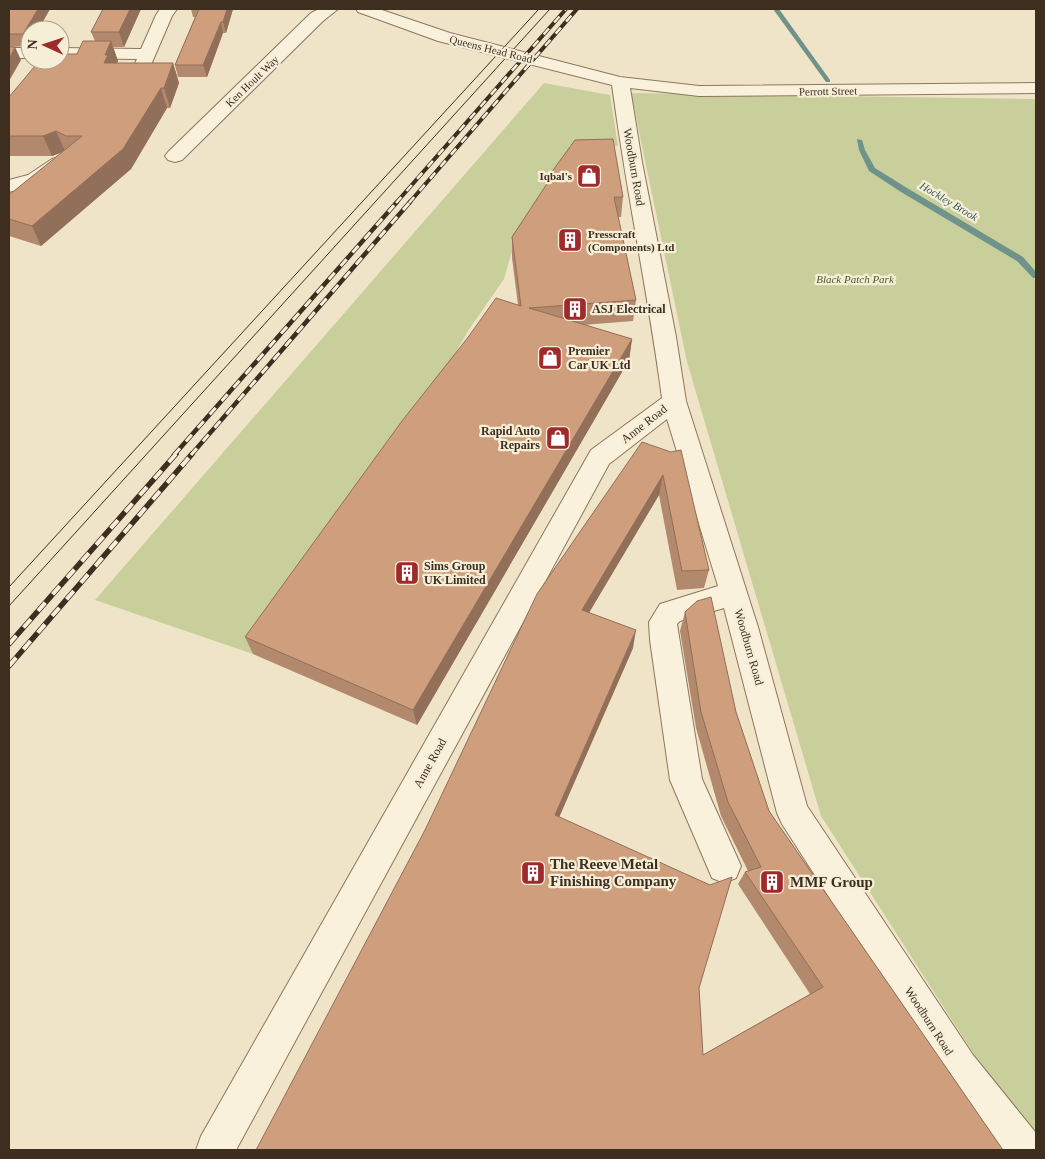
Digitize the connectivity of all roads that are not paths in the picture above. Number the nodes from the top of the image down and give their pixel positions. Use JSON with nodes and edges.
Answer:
{"nodes":[{"id":1,"x":170,"y":9,"type":"edge"},
{"id":2,"x":330,"y":9,"type":"edge"},
{"id":3,"x":364,"y":9,"type":"edge"},
{"id":4,"x":70,"y":53,"type":"edge"},
{"id":5,"x":147,"y":54,"type":"junction"},
{"id":6,"x":140,"y":71,"type":"edge"},
{"id":7,"x":620,"y":82,"type":"junction"},
{"id":8,"x":1036,"y":88,"type":"edge"},
{"id":9,"x":175,"y":156,"type":"dead end"},
{"id":10,"x":64,"y":159,"type":"edge"},
{"id":11,"x":9,"y":186,"type":"edge"},
{"id":12,"x":674,"y":401,"type":"junction"},
{"id":13,"x":734,"y":593,"type":"junction"},
{"id":14,"x":724,"y":866,"type":"dead end"},
{"id":15,"x":215,"y":1150,"type":"edge"},
{"id":16,"x":1026,"y":1150,"type":"edge"}],
"edges":[{"from":1,"to":5,"type":"street"},
{"from":2,"to":9,"type":"street","name":"Ken Hoult Way"},
{"from":3,"to":7,"type":"street","name":"Queens Head Road"},
{"from":4,"to":5,"type":"street"},
{"from":5,"to":6,"type":"street"},
{"from":7,"to":8,"type":"street","name":"Perrott Street"},
{"from":7,"to":12,"type":"street","name":"Woodburn Road"},
{"from":10,"to":11,"type":"street"},
{"from":12,"to":13,"type":"street","name":"Woodburn Road"},
{"from":12,"to":15,"type":"street","name":"Anne Road"},
{"from":13,"to":14,"type":"street"},
{"from":13,"to":16,"type":"street","name":"Woodburn Road"}]}
